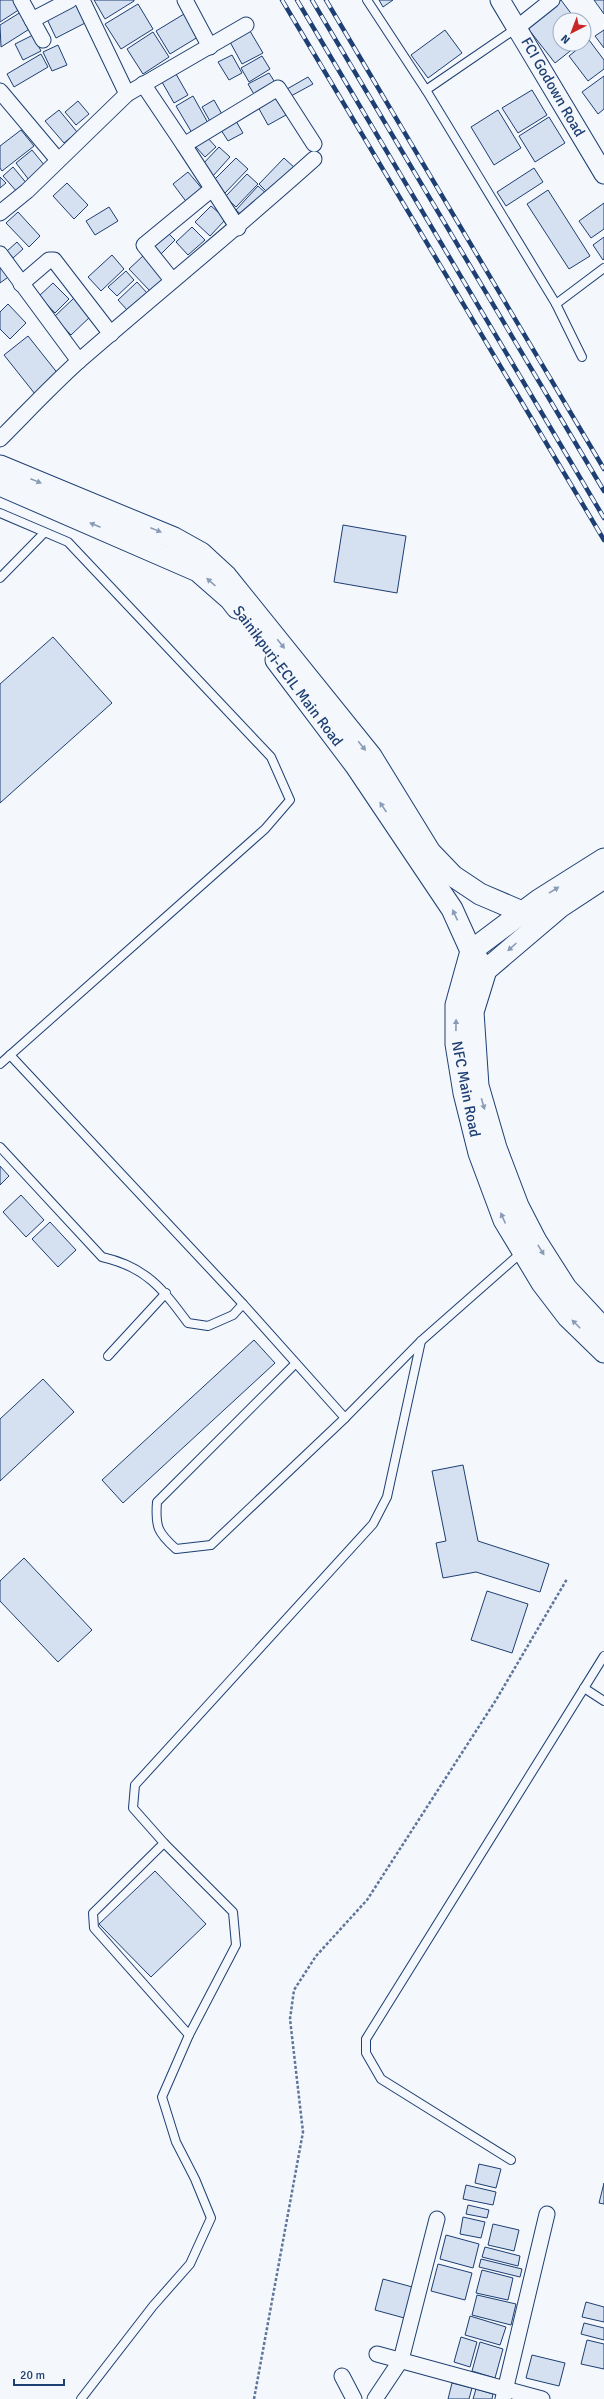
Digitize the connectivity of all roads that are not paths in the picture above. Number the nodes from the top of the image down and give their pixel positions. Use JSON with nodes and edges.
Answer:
{"nodes":[{"id":1,"x":21,"y":0,"type":"edge"},
{"id":2,"x":70,"y":0,"type":"edge"},
{"id":3,"x":82,"y":0,"type":"edge"},
{"id":4,"x":185,"y":0,"type":"edge"},
{"id":5,"x":367,"y":0,"type":"edge"},
{"id":6,"x":500,"y":0,"type":"edge"},
{"id":7,"x":552,"y":0,"type":"edge"},
{"id":8,"x":32,"y":20,"type":"junction"},
{"id":9,"x":246,"y":25,"type":"dead end"},
{"id":10,"x":518,"y":27,"type":"junction"},
{"id":11,"x":43,"y":40,"type":"dead end"},
{"id":12,"x":210,"y":47,"type":"junction"},
{"id":13,"x":143,"y":84,"type":"junction"},
{"id":14,"x":426,"y":90,"type":"junction"},
{"id":15,"x":0,"y":91,"type":"edge"},
{"id":16,"x":127,"y":94,"type":"junction"},
{"id":17,"x":314,"y":144,"type":"dead end"},
{"id":18,"x":184,"y":145,"type":"junction"},
{"id":19,"x":314,"y":159,"type":"dead end"},
{"id":20,"x":58,"y":160,"type":"junction"},
{"id":21,"x":604,"y":174,"type":"edge"},
{"id":22,"x":212,"y":189,"type":"junction"},
{"id":23,"x":0,"y":213,"type":"edge"},
{"id":24,"x":238,"y":228,"type":"junction"},
{"id":25,"x":0,"y":254,"type":"edge"},
{"id":26,"x":604,"y":268,"type":"edge"},
{"id":27,"x":172,"y":280,"type":"junction"},
{"id":28,"x":21,"y":284,"type":"junction"},
{"id":29,"x":556,"y":304,"type":"junction"},
{"id":30,"x":111,"y":334,"type":"junction"},
{"id":31,"x":582,"y":356,"type":"dead end"},
{"id":32,"x":79,"y":361,"type":"junction"},
{"id":33,"x":0,"y":439,"type":"edge"},
{"id":34,"x":0,"y":466,"type":"edge"},
{"id":35,"x":0,"y":485,"type":"edge"},
{"id":36,"x":0,"y":513,"type":"edge"},
{"id":37,"x":44,"y":533,"type":"junction"},
{"id":38,"x":0,"y":578,"type":"edge"},
{"id":39,"x":604,"y":860,"type":"edge"},
{"id":40,"x":604,"y":878,"type":"edge"},
{"id":41,"x":529,"y":918,"type":"junction"},
{"id":42,"x":471,"y":951,"type":"junction"},
{"id":43,"x":486,"y":970,"type":"junction"},
{"id":44,"x":10,"y":1055,"type":"junction"},
{"id":45,"x":0,"y":1064,"type":"edge"},
{"id":46,"x":0,"y":1147,"type":"edge"},
{"id":47,"x":522,"y":1252,"type":"junction"},
{"id":48,"x":166,"y":1293,"type":"junction"},
{"id":49,"x":243,"y":1304,"type":"junction"},
{"id":50,"x":604,"y":1329,"type":"edge"},
{"id":51,"x":422,"y":1341,"type":"junction"},
{"id":52,"x":604,"y":1352,"type":"edge"},
{"id":53,"x":108,"y":1356,"type":"dead end"},
{"id":54,"x":295,"y":1364,"type":"junction"},
{"id":55,"x":344,"y":1418,"type":"junction"},
{"id":56,"x":604,"y":1656,"type":"edge"},
{"id":57,"x":584,"y":1688,"type":"junction"},
{"id":58,"x":604,"y":1701,"type":"edge"},
{"id":59,"x":164,"y":1843,"type":"junction"},
{"id":60,"x":189,"y":2035,"type":"junction"},
{"id":61,"x":511,"y":2160,"type":"dead end"},
{"id":62,"x":547,"y":2214,"type":"dead end"},
{"id":63,"x":437,"y":2219,"type":"dead end"},
{"id":64,"x":377,"y":2354,"type":"dead end"},
{"id":65,"x":401,"y":2360,"type":"junction"},
{"id":66,"x":342,"y":2376,"type":"dead end"},
{"id":67,"x":504,"y":2394,"type":"edge"},
{"id":68,"x":81,"y":2399,"type":"edge"},
{"id":69,"x":354,"y":2399,"type":"edge"},
{"id":70,"x":375,"y":2399,"type":"edge"},
{"id":71,"x":542,"y":2399,"type":"edge"}],
"edges":[{"from":1,"to":8,"type":"street"},
{"from":2,"to":8,"type":"street"},
{"from":3,"to":16,"type":"street"},
{"from":4,"to":12,"type":"street"},
{"from":5,"to":14,"type":"lane"},
{"from":6,"to":10,"type":"street","name":"FCI Godown Road"},
{"from":7,"to":10,"type":"street"},
{"from":8,"to":11,"type":"street"},
{"from":9,"to":12,"type":"street"},
{"from":10,"to":14,"type":"lane"},
{"from":10,"to":21,"type":"street","name":"FCI Godown Road"},
{"from":12,"to":13,"type":"street"},
{"from":13,"to":16,"type":"street"},
{"from":13,"to":18,"type":"street"},
{"from":14,"to":29,"type":"lane"},
{"from":15,"to":20,"type":"street"},
{"from":16,"to":20,"type":"street"},
{"from":17,"to":18,"type":"street"},
{"from":18,"to":22,"type":"street"},
{"from":19,"to":24,"type":"street"},
{"from":20,"to":23,"type":"street"},
{"from":22,"to":24,"type":"street"},
{"from":22,"to":27,"type":"street"},
{"from":24,"to":27,"type":"street"},
{"from":25,"to":28,"type":"street"},
{"from":26,"to":29,"type":"lane"},
{"from":27,"to":30,"type":"street"},
{"from":28,"to":30,"type":"street"},
{"from":28,"to":32,"type":"street"},
{"from":29,"to":31,"type":"lane"},
{"from":30,"to":32,"type":"street"},
{"from":32,"to":33,"type":"street"},
{"from":34,"to":41,"type":"main road","name":"Sainikpuri-ECIL Main Road","one_way":true},
{"from":42,"to":35,"type":"main road","name":"Sainikpuri-ECIL Main Road","one_way":true},
{"from":36,"to":37,"type":"lane"},
{"from":37,"to":38,"type":"lane"},
{"from":37,"to":44,"type":"lane"},
{"from":41,"to":39,"type":"main road","one_way":true},
{"from":40,"to":41,"type":"main road"},
{"from":41,"to":42,"type":"main road"},
{"from":41,"to":43,"type":"main road","one_way":true},
{"from":42,"to":43,"type":"main road","name":"Sainikpuri-ECIL Main Road"},
{"from":47,"to":42,"type":"main road","name":"NFC Main Road","one_way":true},
{"from":43,"to":50,"type":"main road","name":"NFC Main Road","one_way":true},
{"from":44,"to":45,"type":"lane"},
{"from":44,"to":49,"type":"lane"},
{"from":46,"to":48,"type":"lane"},
{"from":47,"to":51,"type":"lane"},
{"from":52,"to":47,"type":"main road","name":"NFC Main Road","one_way":true},
{"from":48,"to":49,"type":"lane"},
{"from":48,"to":53,"type":"lane"},
{"from":49,"to":54,"type":"lane"},
{"from":51,"to":55,"type":"lane"},
{"from":51,"to":59,"type":"lane"},
{"from":54,"to":55,"type":"lane"},
{"from":54,"to":55,"type":"lane"},
{"from":56,"to":57,"type":"lane"},
{"from":57,"to":58,"type":"lane"},
{"from":57,"to":61,"type":"lane"},
{"from":59,"to":60,"type":"lane"},
{"from":59,"to":60,"type":"lane"},
{"from":60,"to":68,"type":"lane"},
{"from":62,"to":67,"type":"street"},
{"from":63,"to":65,"type":"street"},
{"from":64,"to":65,"type":"street"},
{"from":65,"to":67,"type":"street"},
{"from":65,"to":70,"type":"street"},
{"from":66,"to":69,"type":"street"},
{"from":67,"to":71,"type":"street"}]}
